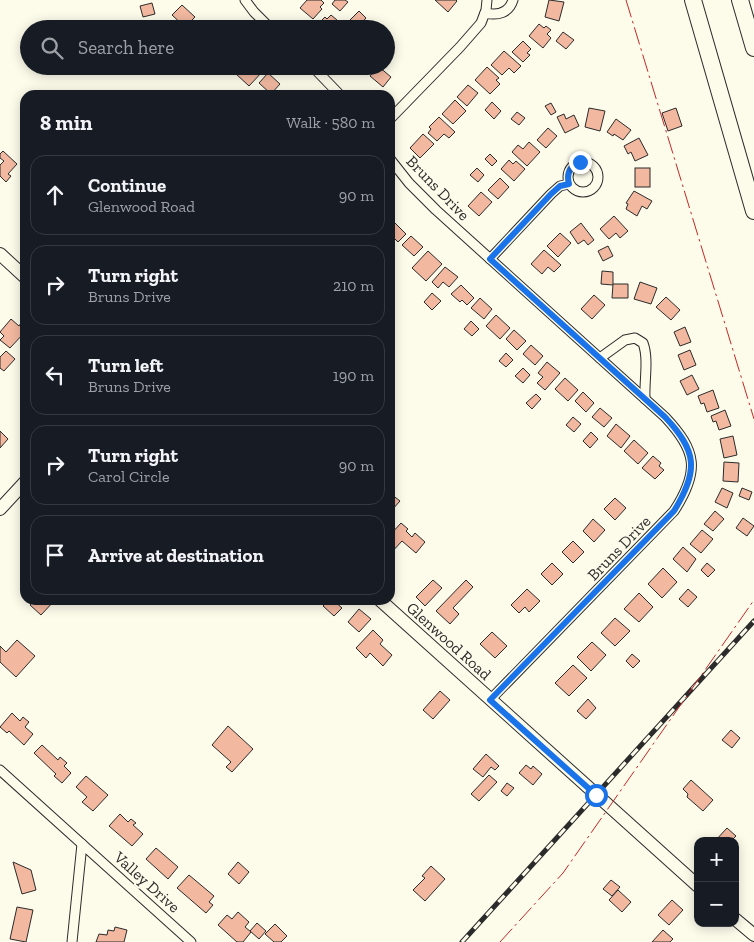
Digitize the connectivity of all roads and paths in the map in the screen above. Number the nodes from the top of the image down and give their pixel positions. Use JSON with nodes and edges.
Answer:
{"nodes":[{"id":1,"x":246,"y":0,"type":"edge"},
{"id":2,"x":487,"y":0,"type":"edge"},
{"id":3,"x":514,"y":0,"type":"edge"},
{"id":4,"x":693,"y":0,"type":"edge"},
{"id":5,"x":740,"y":0,"type":"edge"},
{"id":6,"x":485,"y":13,"type":"junction"},
{"id":7,"x":262,"y":20,"type":"edge"},
{"id":8,"x":754,"y":48,"type":"edge"},
{"id":9,"x":321,"y":75,"type":"edge"},
{"id":10,"x":335,"y":90,"type":"edge"},
{"id":11,"x":395,"y":114,"type":"edge"},
{"id":12,"x":395,"y":165,"type":"edge"},
{"id":13,"x":569,"y":184,"type":"dead end"},
{"id":14,"x":754,"y":211,"type":"edge"},
{"id":15,"x":0,"y":254,"type":"edge"},
{"id":16,"x":490,"y":259,"type":"junction"},
{"id":17,"x":20,"y":272,"type":"edge"},
{"id":18,"x":600,"y":358,"type":"junction"},
{"id":19,"x":645,"y":398,"type":"junction"},
{"id":20,"x":20,"y":487,"type":"edge"},
{"id":21,"x":0,"y":509,"type":"edge"},
{"id":22,"x":386,"y":605,"type":"edge"},
{"id":23,"x":490,"y":700,"type":"junction"},
{"id":24,"x":0,"y":770,"type":"edge"},
{"id":25,"x":82,"y":844,"type":"junction"},
{"id":26,"x":694,"y":882,"type":"edge"},
{"id":27,"x":739,"y":922,"type":"edge"},
{"id":28,"x":754,"y":935,"type":"edge"},
{"id":29,"x":72,"y":942,"type":"edge"},
{"id":30,"x":191,"y":942,"type":"edge"}],
"edges":[{"from":1,"to":7,"type":"street"},
{"from":2,"to":6,"type":"street"},
{"from":3,"to":6,"type":"street"},
{"from":4,"to":14,"type":"highway"},
{"from":5,"to":8,"type":"highway"},
{"from":6,"to":11,"type":"street"},
{"from":9,"to":10,"type":"street"},
{"from":12,"to":16,"type":"street","name":"Bruns Drive"},
{"from":13,"to":16,"type":"street"},
{"from":15,"to":17,"type":"street"},
{"from":16,"to":18,"type":"street","name":"Bruns Drive"},
{"from":18,"to":19,"type":"street","name":"Bruns Drive"},
{"from":18,"to":19,"type":"street"},
{"from":19,"to":23,"type":"street","name":"Bruns Drive"},
{"from":20,"to":21,"type":"street"},
{"from":22,"to":23,"type":"street","name":"Glenwood Road"},
{"from":23,"to":26,"type":"street","name":"Glenwood Road"},
{"from":24,"to":25,"type":"street","name":"Valley Drive"},
{"from":25,"to":29,"type":"street"},
{"from":25,"to":30,"type":"street","name":"Valley Drive"},
{"from":27,"to":28,"type":"street"}]}
